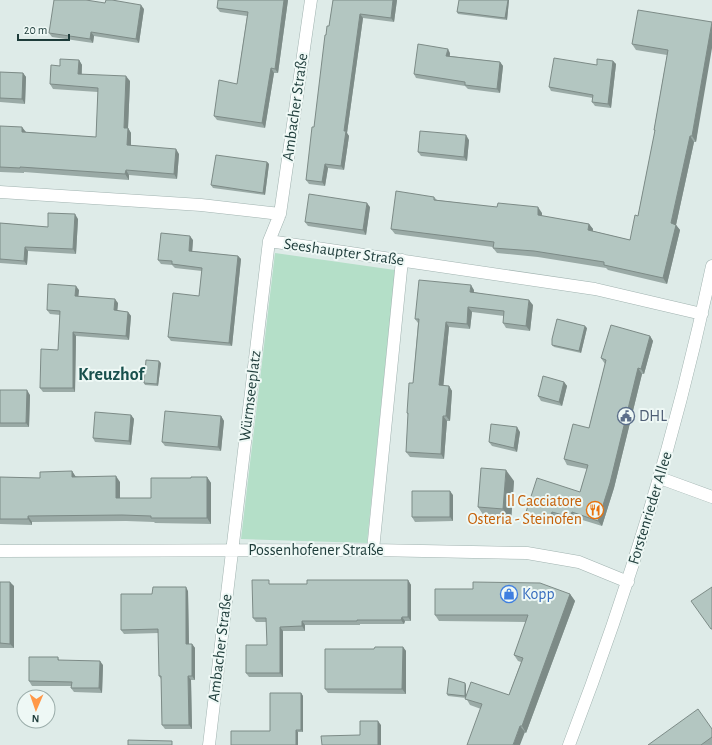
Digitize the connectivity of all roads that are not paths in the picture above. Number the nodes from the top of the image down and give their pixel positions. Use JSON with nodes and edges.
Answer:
{"nodes":[{"id":1,"x":311,"y":0,"type":"edge"},
{"id":2,"x":0,"y":192,"type":"edge"},
{"id":3,"x":280,"y":214,"type":"junction"},
{"id":4,"x":269,"y":241,"type":"junction"},
{"id":5,"x":402,"y":260,"type":"junction"},
{"id":6,"x":712,"y":266,"type":"edge"},
{"id":7,"x":702,"y":314,"type":"junction"},
{"id":8,"x":660,"y":478,"type":"junction"},
{"id":9,"x":712,"y":497,"type":"edge"},
{"id":10,"x":232,"y":550,"type":"junction"},
{"id":11,"x":373,"y":550,"type":"junction"},
{"id":12,"x":0,"y":551,"type":"edge"},
{"id":13,"x":628,"y":582,"type":"junction"},
{"id":14,"x":209,"y":745,"type":"edge"},
{"id":15,"x":569,"y":745,"type":"edge"}],
"edges":[{"from":1,"to":3,"type":"street","name":"Ambacher Straße"},
{"from":2,"to":3,"type":"street","name":"Seeshaupter Straße"},
{"from":3,"to":4,"type":"street","name":"Seeshaupter Straße"},
{"from":4,"to":5,"type":"street","name":"Seeshaupter Straße"},
{"from":4,"to":10,"type":"street","name":"Würmseeplatz"},
{"from":5,"to":7,"type":"street","name":"Seeshaupter Straße"},
{"from":5,"to":11,"type":"street"},
{"from":6,"to":7,"type":"street","name":"Forstenrieder Allee"},
{"from":7,"to":8,"type":"street","name":"Forstenrieder Allee"},
{"from":8,"to":9,"type":"street"},
{"from":8,"to":13,"type":"street","name":"Forstenrieder Allee"},
{"from":10,"to":11,"type":"street","name":"Possenhofener Straße"},
{"from":10,"to":12,"type":"street","name":"Possenhofener Straße"},
{"from":10,"to":14,"type":"street","name":"Ambacher Straße"},
{"from":11,"to":13,"type":"street","name":"Possenhofener Straße"},
{"from":13,"to":15,"type":"street","name":"Forstenrieder Allee"}]}
